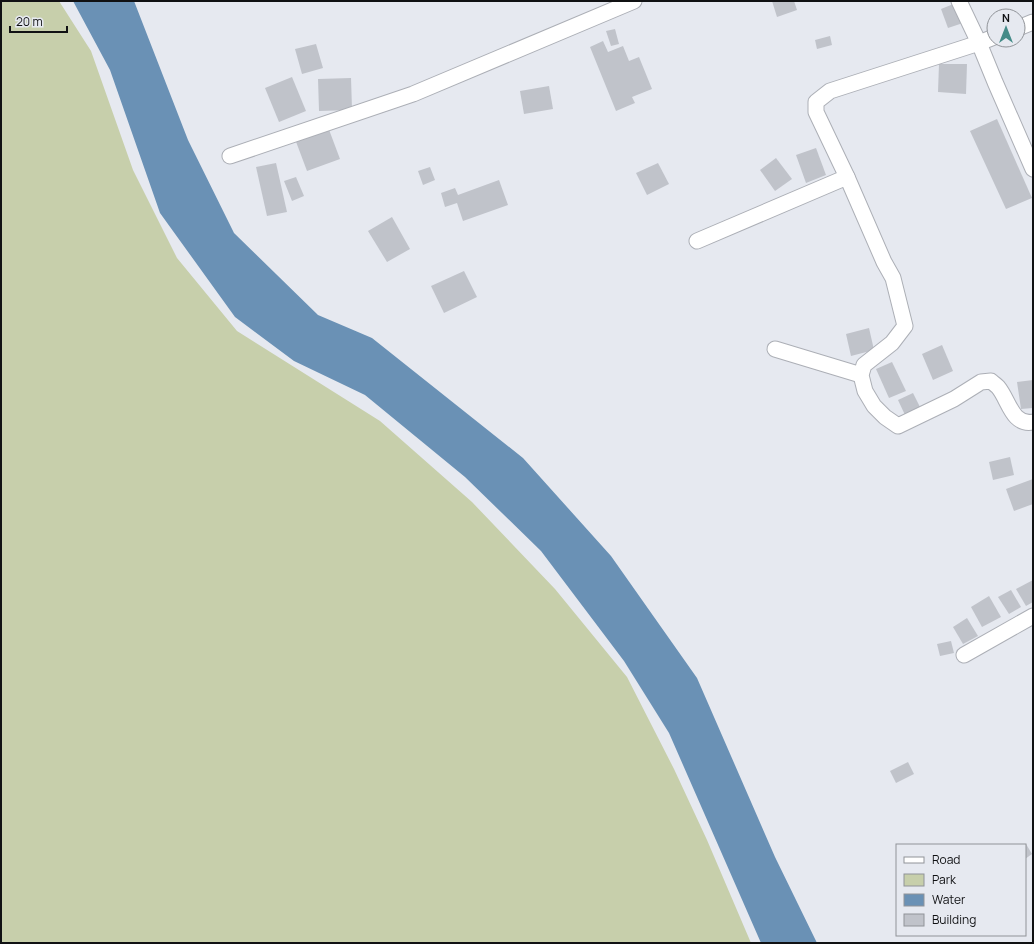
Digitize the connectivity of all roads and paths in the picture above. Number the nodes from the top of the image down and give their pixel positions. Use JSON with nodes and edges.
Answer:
{"nodes":[{"id":1,"x":634,"y":1,"type":"edge"},
{"id":2,"x":959,"y":1,"type":"edge"},
{"id":3,"x":986,"y":40,"type":"edge"},
{"id":4,"x":979,"y":43,"type":"junction"},
{"id":5,"x":230,"y":156,"type":"dead end"},
{"id":6,"x":1033,"y":169,"type":"edge"},
{"id":7,"x":847,"y":177,"type":"junction"},
{"id":8,"x":697,"y":241,"type":"dead end"},
{"id":9,"x":775,"y":349,"type":"dead end"},
{"id":10,"x":861,"y":375,"type":"junction"},
{"id":11,"x":1033,"y":422,"type":"edge"},
{"id":12,"x":1033,"y":616,"type":"edge"},
{"id":13,"x":964,"y":655,"type":"dead end"}],
"edges":[{"from":1,"to":5,"type":"street"},
{"from":2,"to":4,"type":"street"},
{"from":3,"to":4,"type":"street"},
{"from":4,"to":6,"type":"street"},
{"from":4,"to":7,"type":"street"},
{"from":7,"to":8,"type":"street"},
{"from":7,"to":10,"type":"street"},
{"from":9,"to":10,"type":"street"},
{"from":10,"to":11,"type":"street"},
{"from":12,"to":13,"type":"street"}]}
